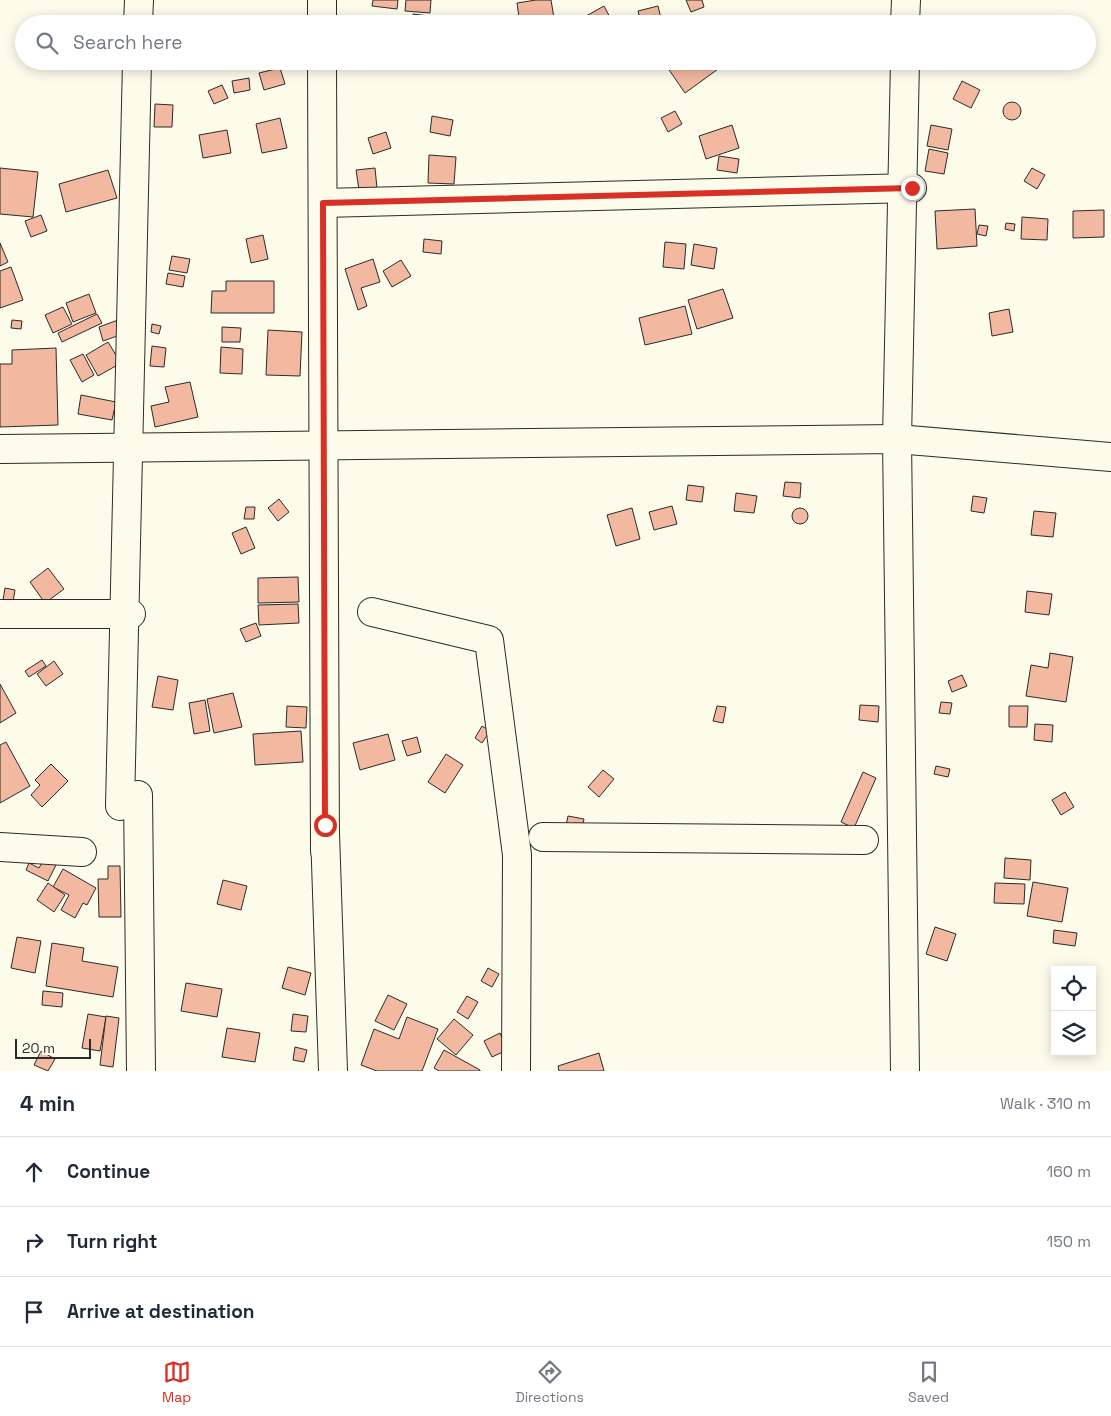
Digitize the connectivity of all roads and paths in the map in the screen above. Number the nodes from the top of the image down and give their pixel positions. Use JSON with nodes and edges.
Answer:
{"nodes":[{"id":1,"x":139,"y":0,"type":"edge"},
{"id":2,"x":322,"y":0,"type":"edge"},
{"id":3,"x":906,"y":0,"type":"edge"},
{"id":4,"x":138,"y":15,"type":"edge"},
{"id":5,"x":322,"y":15,"type":"edge"},
{"id":6,"x":905,"y":15,"type":"edge"},
{"id":7,"x":137,"y":70,"type":"edge"},
{"id":8,"x":322,"y":70,"type":"edge"},
{"id":9,"x":905,"y":70,"type":"edge"},
{"id":10,"x":912,"y":188,"type":"dead end"},
{"id":11,"x":323,"y":203,"type":"junction"},
{"id":12,"x":897,"y":439,"type":"junction"},
{"id":13,"x":0,"y":449,"type":"edge"},
{"id":14,"x":1111,"y":457,"type":"edge"},
{"id":15,"x":372,"y":612,"type":"dead end"},
{"id":16,"x":0,"y":614,"type":"edge"},
{"id":17,"x":131,"y":614,"type":"dead end"},
{"id":18,"x":543,"y":837,"type":"dead end"},
{"id":19,"x":864,"y":840,"type":"dead end"},
{"id":20,"x":0,"y":847,"type":"edge"},
{"id":21,"x":82,"y":852,"type":"dead end"},
{"id":22,"x":141,"y":1071,"type":"edge"},
{"id":23,"x":333,"y":1071,"type":"edge"},
{"id":24,"x":516,"y":1071,"type":"edge"},
{"id":25,"x":905,"y":1071,"type":"edge"}],
"edges":[{"from":1,"to":4,"type":"street"},
{"from":2,"to":5,"type":"street"},
{"from":3,"to":6,"type":"street"},
{"from":7,"to":22,"type":"street"},
{"from":8,"to":11,"type":"street"},
{"from":9,"to":12,"type":"street"},
{"from":10,"to":11,"type":"street"},
{"from":11,"to":23,"type":"street"},
{"from":12,"to":13,"type":"street"},
{"from":12,"to":14,"type":"street"},
{"from":12,"to":25,"type":"street"},
{"from":15,"to":24,"type":"street"},
{"from":16,"to":17,"type":"street"},
{"from":18,"to":19,"type":"street"},
{"from":20,"to":21,"type":"street"}]}
